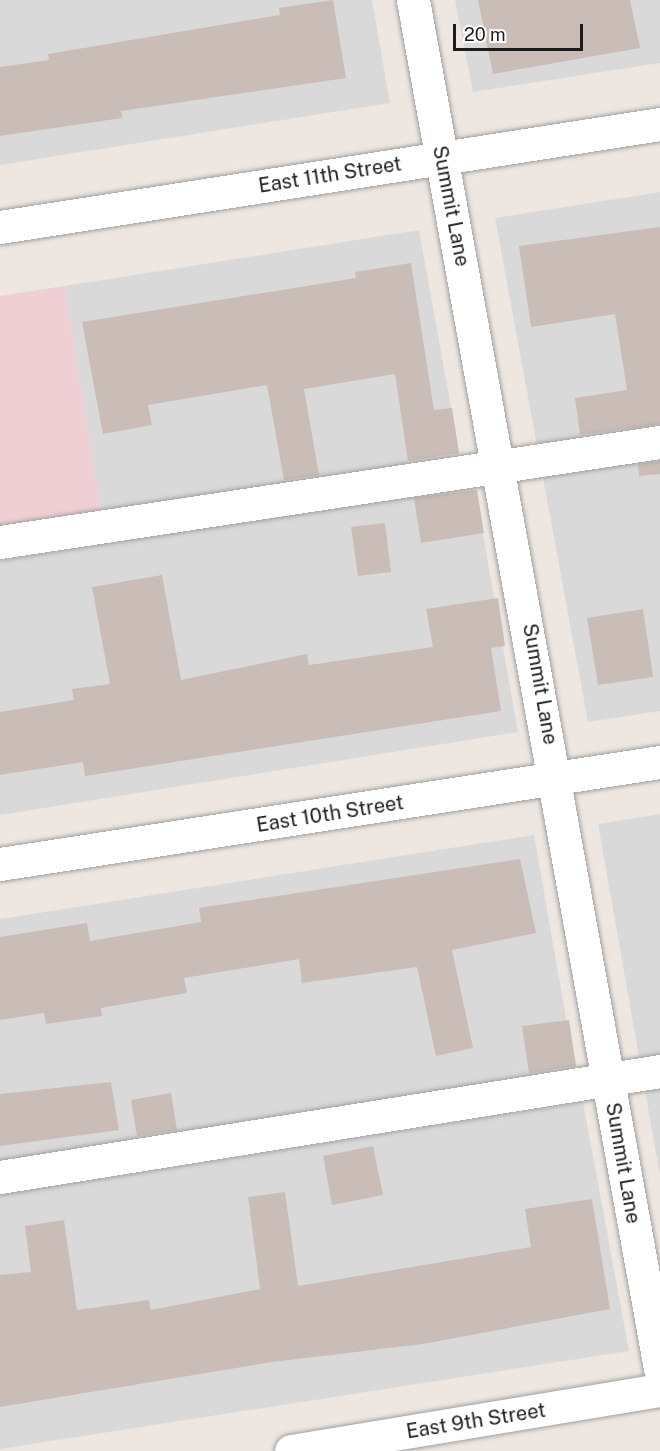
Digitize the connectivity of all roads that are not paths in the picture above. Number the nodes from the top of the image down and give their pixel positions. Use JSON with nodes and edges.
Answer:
{"nodes":[{"id":1,"x":413,"y":0,"type":"edge"},
{"id":2,"x":660,"y":124,"type":"edge"},
{"id":3,"x":442,"y":158,"type":"junction"},
{"id":4,"x":0,"y":227,"type":"edge"},
{"id":5,"x":660,"y":442,"type":"edge"},
{"id":6,"x":500,"y":467,"type":"junction"},
{"id":7,"x":0,"y":542,"type":"edge"},
{"id":8,"x":660,"y":762,"type":"edge"},
{"id":9,"x":557,"y":779,"type":"junction"},
{"id":10,"x":0,"y":864,"type":"edge"},
{"id":11,"x":660,"y":1071,"type":"edge"},
{"id":12,"x":608,"y":1079,"type":"junction"},
{"id":13,"x":0,"y":1177,"type":"edge"},
{"id":14,"x":660,"y":1369,"type":"edge"},
{"id":15,"x":660,"y":1390,"type":"edge"},
{"id":16,"x":291,"y":1451,"type":"edge"}],
"edges":[{"from":1,"to":3,"type":"street","name":"Summit Lane"},
{"from":2,"to":3,"type":"street","name":"East 11th Street"},
{"from":3,"to":4,"type":"street","name":"East 11th Street"},
{"from":3,"to":6,"type":"street","name":"Summit Lane"},
{"from":5,"to":6,"type":"street"},
{"from":6,"to":7,"type":"street"},
{"from":6,"to":9,"type":"street","name":"Summit Lane"},
{"from":8,"to":9,"type":"street","name":"East 10th Street"},
{"from":9,"to":10,"type":"street","name":"East 10th Street"},
{"from":9,"to":12,"type":"street","name":"Summit Lane"},
{"from":11,"to":12,"type":"street"},
{"from":12,"to":13,"type":"street"},
{"from":12,"to":14,"type":"street","name":"Summit Lane"},
{"from":15,"to":16,"type":"street","name":"East 9th Street"}]}
